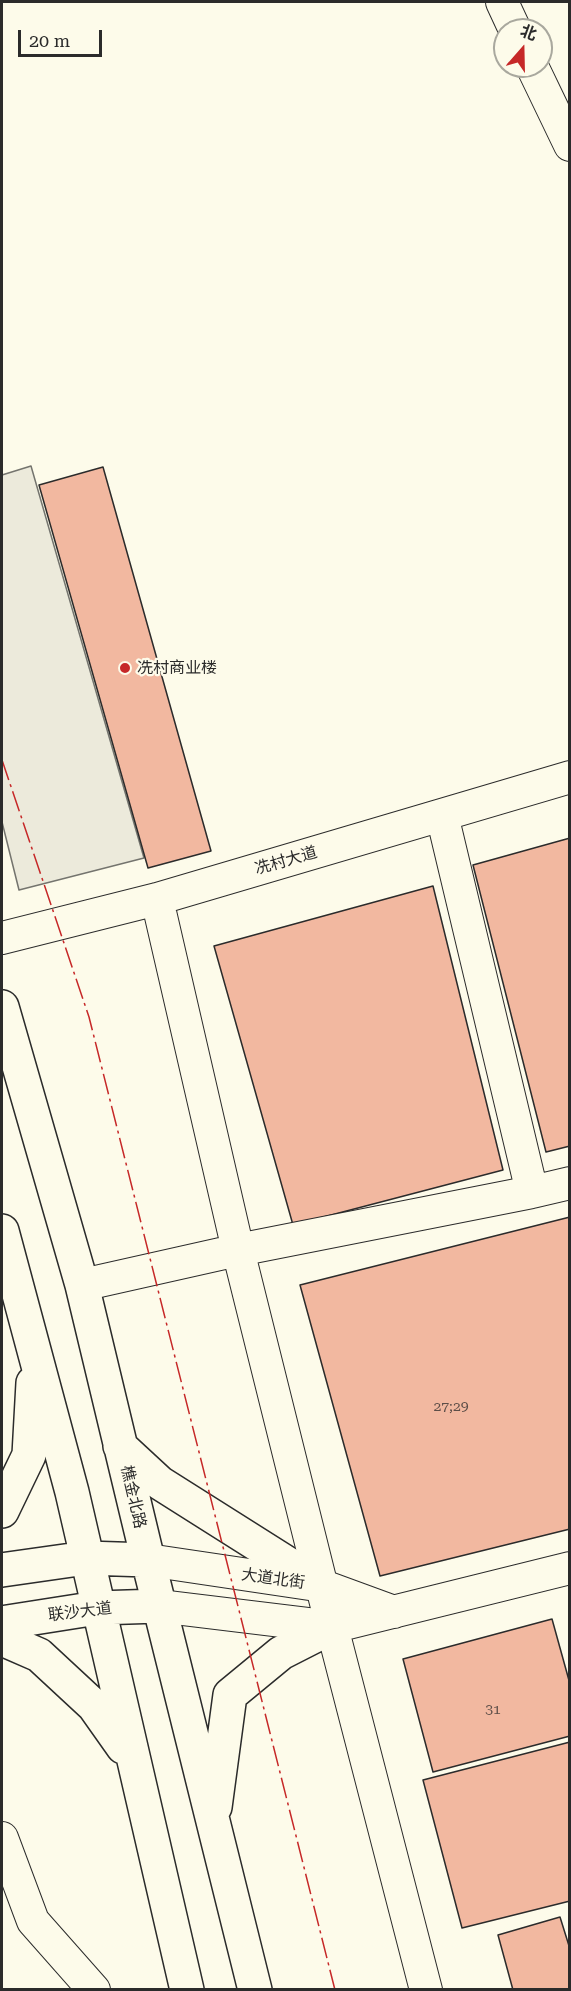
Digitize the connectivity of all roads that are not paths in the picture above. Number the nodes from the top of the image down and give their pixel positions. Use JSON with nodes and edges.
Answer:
{"nodes":[{"id":1,"x":502,"y":2,"type":"edge"},
{"id":2,"x":509,"y":18,"type":"edge"},
{"id":3,"x":538,"y":78,"type":"edge"},
{"id":4,"x":570,"y":145,"type":"edge"},
{"id":5,"x":570,"y":777,"type":"edge"},
{"id":6,"x":442,"y":815,"type":"junction"},
{"id":7,"x":157,"y":899,"type":"junction"},
{"id":8,"x":2,"y":938,"type":"edge"},
{"id":9,"x":2,"y":1007,"type":"edge"},
{"id":10,"x":570,"y":1183,"type":"edge"},
{"id":11,"x":532,"y":1192,"type":"junction"},
{"id":12,"x":2,"y":1231,"type":"edge"},
{"id":13,"x":238,"y":1250,"type":"junction"},
{"id":14,"x":82,"y":1285,"type":"junction"},
{"id":15,"x":34,"y":1351,"type":"junction"},
{"id":16,"x":120,"y":1446,"type":"junction"},
{"id":17,"x":2,"y":1511,"type":"edge"},
{"id":18,"x":86,"y":1558,"type":"junction"},
{"id":19,"x":148,"y":1560,"type":"junction"},
{"id":20,"x":570,"y":1568,"type":"edge"},
{"id":21,"x":2,"y":1570,"type":"edge"},
{"id":22,"x":322,"y":1586,"type":"junction"},
{"id":23,"x":159,"y":1606,"type":"junction"},
{"id":24,"x":98,"y":1608,"type":"junction"},
{"id":25,"x":394,"y":1612,"type":"junction"},
{"id":26,"x":2,"y":1623,"type":"edge"},
{"id":27,"x":332,"y":1627,"type":"junction"},
{"id":28,"x":2,"y":1639,"type":"edge"},
{"id":29,"x":133,"y":1761,"type":"junction"},
{"id":30,"x":213,"y":1823,"type":"junction"},
{"id":31,"x":2,"y":1838,"type":"edge"},
{"id":32,"x":94,"y":1989,"type":"edge"},
{"id":33,"x":186,"y":1989,"type":"edge"},
{"id":34,"x":255,"y":1989,"type":"edge"},
{"id":35,"x":426,"y":1989,"type":"edge"}],
"edges":[{"from":1,"to":2,"type":"street"},
{"from":3,"to":4,"type":"street"},
{"from":5,"to":6,"type":"street","name":"冼村大道"},
{"from":6,"to":7,"type":"street","name":"冼村大道"},
{"from":6,"to":11,"type":"street"},
{"from":7,"to":8,"type":"street","name":"冼村大道"},
{"from":7,"to":13,"type":"street"},
{"from":9,"to":14,"type":"main road","name":"樵金北路"},
{"from":10,"to":11,"type":"street"},
{"from":11,"to":13,"type":"street"},
{"from":12,"to":15,"type":"main road"},
{"from":13,"to":14,"type":"street"},
{"from":13,"to":22,"type":"street"},
{"from":14,"to":16,"type":"main road","name":"樵金北路"},
{"from":15,"to":17,"type":"main road"},
{"from":15,"to":18,"type":"main road"},
{"from":16,"to":19,"type":"main road","name":"樵金北路"},
{"from":16,"to":22,"type":"main road"},
{"from":18,"to":19,"type":"main road"},
{"from":18,"to":21,"type":"main road"},
{"from":18,"to":24,"type":"main road"},
{"from":19,"to":22,"type":"street","name":"大道北街"},
{"from":19,"to":23,"type":"main road","name":"樵金北路"},
{"from":20,"to":25,"type":"street"},
{"from":22,"to":25,"type":"street","name":"大道北街"},
{"from":22,"to":27,"type":"street"},
{"from":23,"to":24,"type":"main road","name":"联沙大道"},
{"from":23,"to":27,"type":"street"},
{"from":23,"to":30,"type":"main road","name":"樵金北路"},
{"from":24,"to":26,"type":"main road","name":"联沙大道"},
{"from":24,"to":29,"type":"main road"},
{"from":25,"to":27,"type":"street"},
{"from":27,"to":30,"type":"main road"},
{"from":27,"to":35,"type":"street"},
{"from":28,"to":29,"type":"main road"},
{"from":29,"to":33,"type":"main road"},
{"from":30,"to":34,"type":"main road","name":"樵金北路"},
{"from":31,"to":32,"type":"street"}]}
